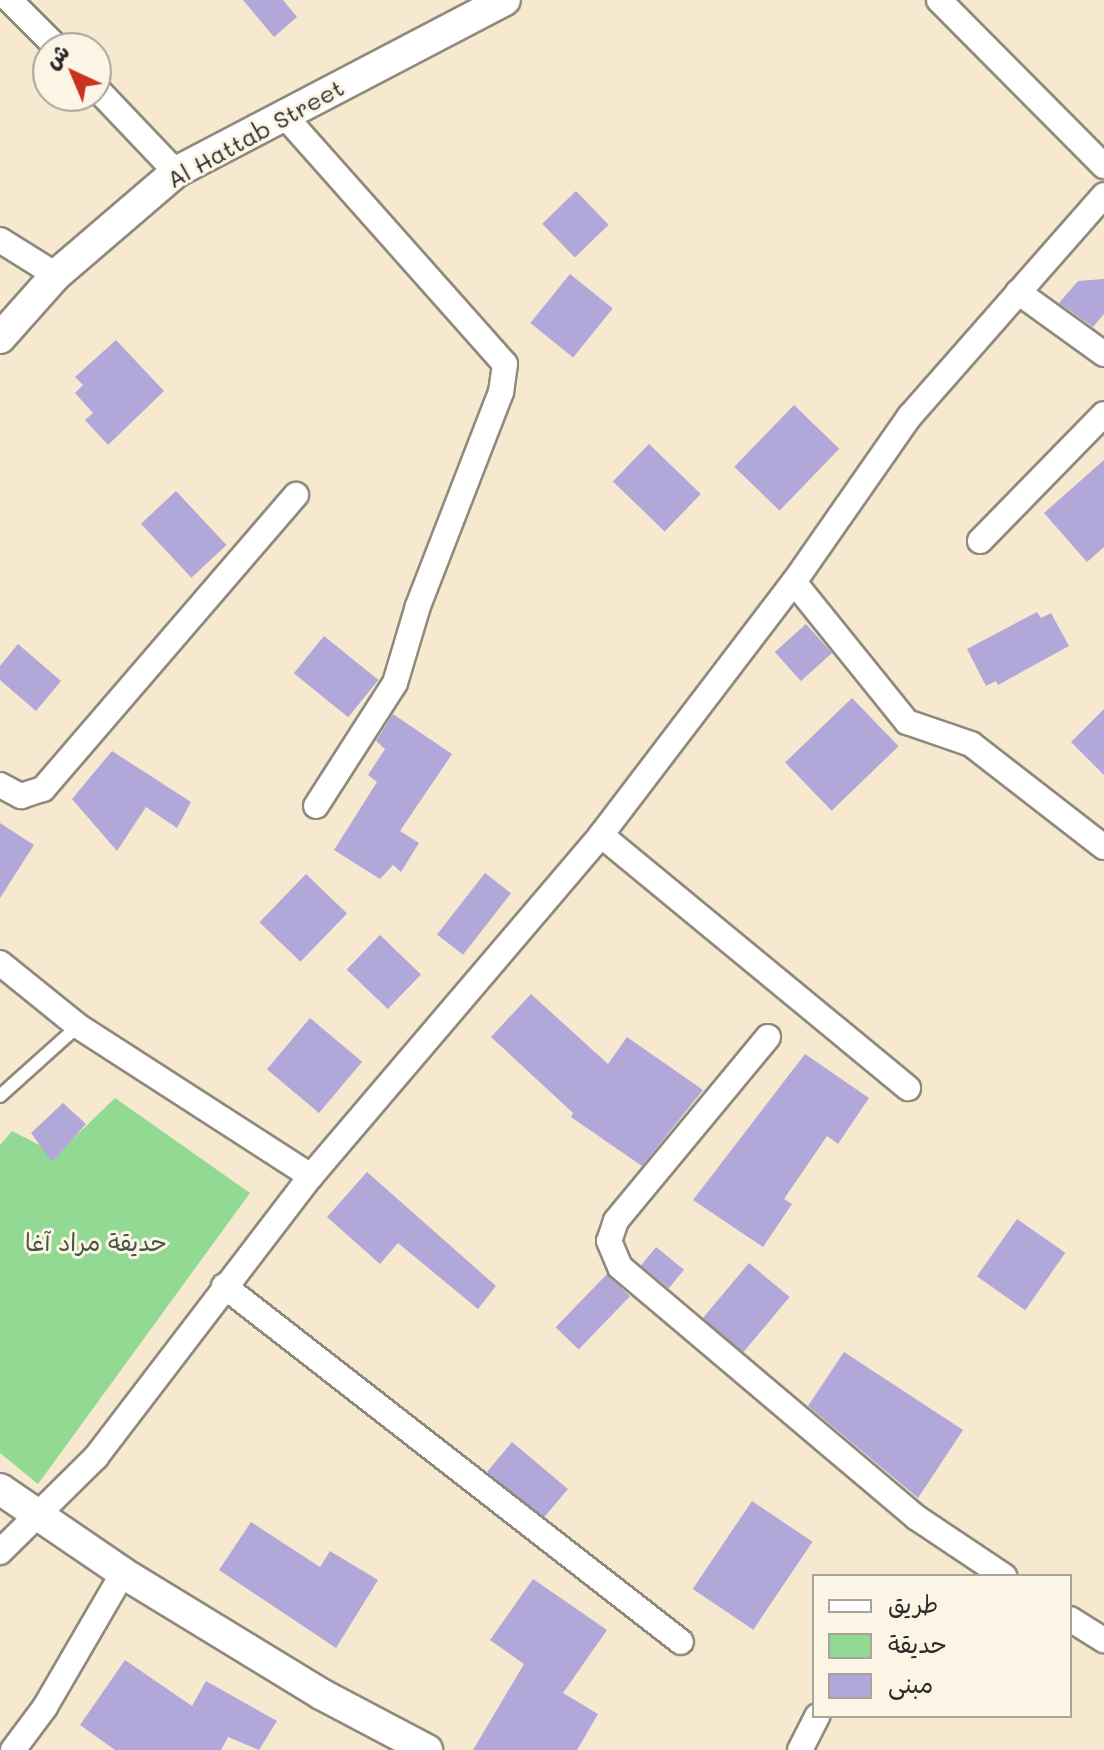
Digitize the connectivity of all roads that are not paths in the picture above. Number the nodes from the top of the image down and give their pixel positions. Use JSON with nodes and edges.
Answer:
{"nodes":[{"id":1,"x":9,"y":0,"type":"edge"},
{"id":2,"x":505,"y":0,"type":"edge"},
{"id":3,"x":939,"y":0,"type":"edge"},
{"id":4,"x":42,"y":32,"type":"edge"},
{"id":5,"x":112,"y":105,"type":"edge"},
{"id":6,"x":283,"y":114,"type":"junction"},
{"id":7,"x":1104,"y":166,"type":"edge"},
{"id":8,"x":176,"y":172,"type":"junction"},
{"id":9,"x":1104,"y":195,"type":"edge"},
{"id":10,"x":0,"y":240,"type":"edge"},
{"id":11,"x":56,"y":275,"type":"junction"},
{"id":12,"x":1018,"y":292,"type":"junction"},
{"id":13,"x":0,"y":338,"type":"edge"},
{"id":14,"x":1104,"y":354,"type":"edge"},
{"id":15,"x":1104,"y":414,"type":"edge"},
{"id":16,"x":296,"y":495,"type":"dead end"},
{"id":17,"x":980,"y":541,"type":"dead end"},
{"id":18,"x":794,"y":582,"type":"junction"},
{"id":19,"x":0,"y":785,"type":"edge"},
{"id":20,"x":316,"y":806,"type":"dead end"},
{"id":21,"x":601,"y":835,"type":"junction"},
{"id":22,"x":1104,"y":847,"type":"edge"},
{"id":23,"x":0,"y":963,"type":"edge"},
{"id":24,"x":78,"y":1026,"type":"junction"},
{"id":25,"x":768,"y":1037,"type":"dead end"},
{"id":26,"x":908,"y":1088,"type":"dead end"},
{"id":27,"x":0,"y":1096,"type":"edge"},
{"id":28,"x":311,"y":1176,"type":"junction"},
{"id":29,"x":224,"y":1286,"type":"junction"},
{"id":30,"x":0,"y":1489,"type":"edge"},
{"id":31,"x":41,"y":1517,"type":"junction"},
{"id":32,"x":0,"y":1552,"type":"edge"},
{"id":33,"x":123,"y":1573,"type":"junction"},
{"id":34,"x":1001,"y":1574,"type":"edge"},
{"id":35,"x":1072,"y":1620,"type":"edge"},
{"id":36,"x":1104,"y":1640,"type":"edge"},
{"id":37,"x":681,"y":1642,"type":"dead end"},
{"id":38,"x":816,"y":1718,"type":"edge"},
{"id":39,"x":13,"y":1750,"type":"edge"},
{"id":40,"x":427,"y":1750,"type":"edge"},
{"id":41,"x":800,"y":1750,"type":"edge"}],
"edges":[{"from":1,"to":4,"type":"street"},
{"from":2,"to":6,"type":"street","name":"Al Hattab Street"},
{"from":3,"to":7,"type":"street"},
{"from":5,"to":8,"type":"street"},
{"from":6,"to":8,"type":"street","name":"Al Hattab Street"},
{"from":6,"to":20,"type":"street"},
{"from":8,"to":11,"type":"street","name":"Al Hattab Street"},
{"from":9,"to":12,"type":"street"},
{"from":10,"to":11,"type":"street"},
{"from":11,"to":13,"type":"street","name":"Al Hattab Street"},
{"from":12,"to":14,"type":"street"},
{"from":12,"to":18,"type":"street"},
{"from":15,"to":17,"type":"street"},
{"from":16,"to":19,"type":"street"},
{"from":18,"to":21,"type":"street"},
{"from":18,"to":22,"type":"street"},
{"from":21,"to":26,"type":"street"},
{"from":21,"to":28,"type":"street"},
{"from":23,"to":24,"type":"street"},
{"from":24,"to":27,"type":"lane"},
{"from":24,"to":28,"type":"street"},
{"from":25,"to":34,"type":"street"},
{"from":28,"to":29,"type":"street"},
{"from":29,"to":31,"type":"street"},
{"from":29,"to":37,"type":"street"},
{"from":30,"to":31,"type":"street"},
{"from":31,"to":32,"type":"street"},
{"from":31,"to":33,"type":"street"},
{"from":33,"to":39,"type":"street"},
{"from":33,"to":40,"type":"street"},
{"from":35,"to":36,"type":"street"},
{"from":38,"to":41,"type":"street"}]}
